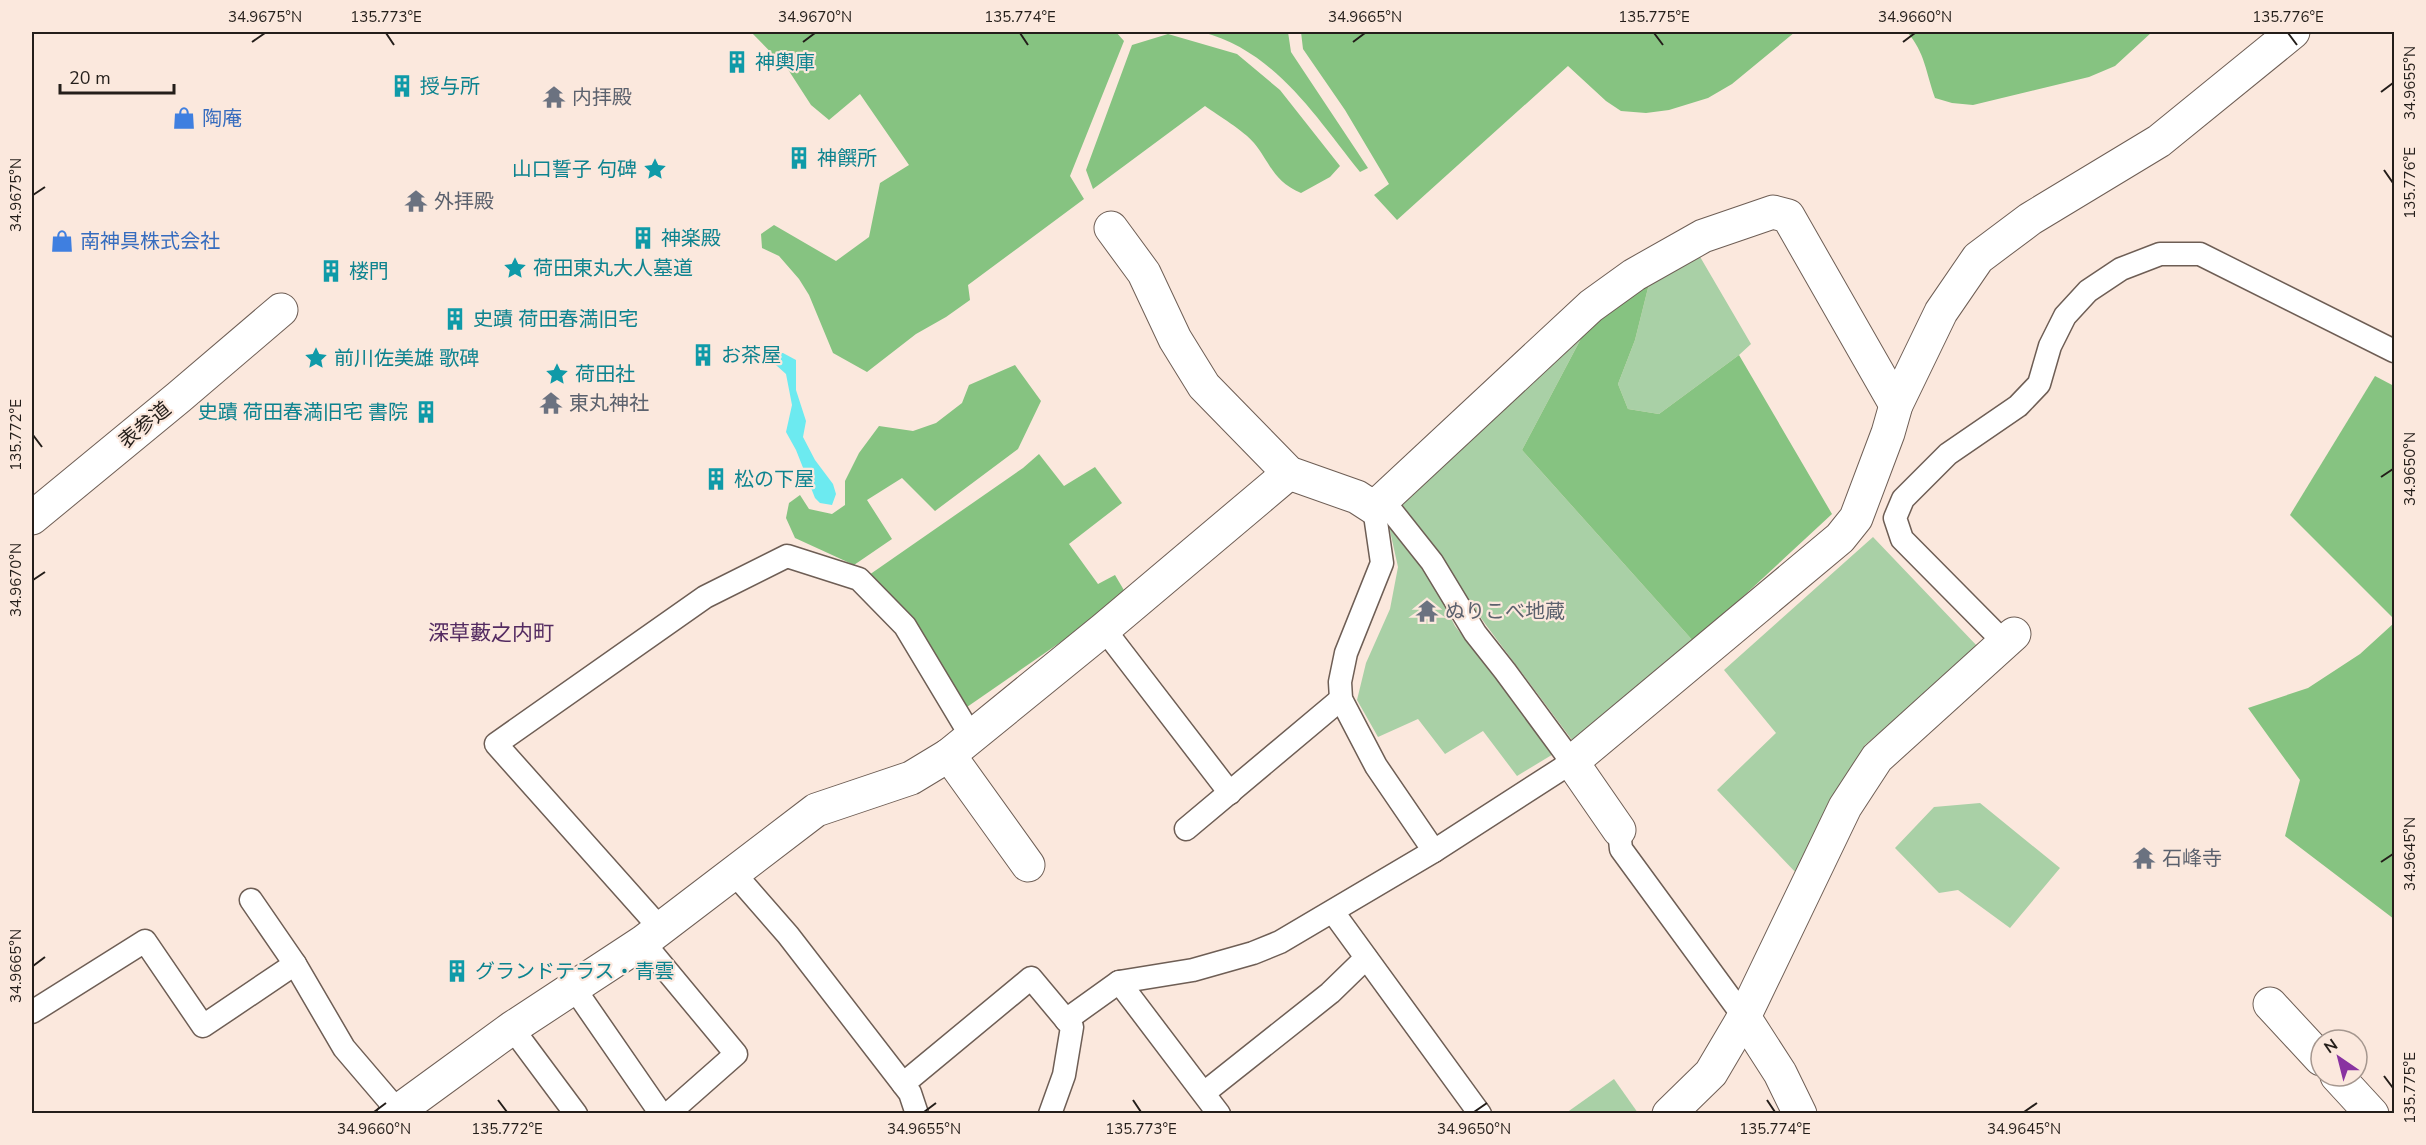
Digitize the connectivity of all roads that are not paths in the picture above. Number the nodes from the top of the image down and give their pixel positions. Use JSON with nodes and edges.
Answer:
{"nodes":[{"id":1,"x":2293,"y":32,"type":"edge"},
{"id":2,"x":1111,"y":228,"type":"dead end"},
{"id":3,"x":269,"y":320,"type":"dead end"},
{"id":4,"x":2394,"y":351,"type":"edge"},
{"id":5,"x":1896,"y":405,"type":"junction"},
{"id":6,"x":1289,"y":473,"type":"junction"},
{"id":7,"x":1378,"y":504,"type":"junction"},
{"id":8,"x":32,"y":518,"type":"edge"},
{"id":9,"x":1104,"y":629,"type":"junction"},
{"id":10,"x":2009,"y":638,"type":"joint"},
{"id":11,"x":1341,"y":699,"type":"junction"},
{"id":12,"x":960,"y":745,"type":"junction"},
{"id":13,"x":1572,"y":762,"type":"junction"},
{"id":14,"x":1230,"y":793,"type":"junction"},
{"id":15,"x":1186,"y":829,"type":"dead end"},
{"id":16,"x":1619,"y":830,"type":"joint"},
{"id":17,"x":1434,"y":851,"type":"junction"},
{"id":18,"x":1028,"y":866,"type":"dead end"},
{"id":19,"x":733,"y":872,"type":"junction"},
{"id":20,"x":250,"y":900,"type":"dead end"},
{"id":21,"x":1333,"y":912,"type":"junction"},
{"id":22,"x":651,"y":935,"type":"junction"},
{"id":23,"x":1366,"y":958,"type":"junction"},
{"id":24,"x":295,"y":964,"type":"junction"},
{"id":25,"x":1119,"y":982,"type":"junction"},
{"id":26,"x":574,"y":988,"type":"junction"},
{"id":27,"x":2270,"y":1004,"type":"dead end"},
{"id":28,"x":32,"y":1012,"type":"edge"},
{"id":29,"x":1744,"y":1017,"type":"junction"},
{"id":30,"x":1066,"y":1020,"type":"junction"},
{"id":31,"x":512,"y":1028,"type":"junction"},
{"id":32,"x":2309,"y":1046,"type":"edge"},
{"id":33,"x":903,"y":1084,"type":"junction"},
{"id":34,"x":2348,"y":1088,"type":"edge"},
{"id":35,"x":1204,"y":1093,"type":"junction"},
{"id":36,"x":396,"y":1112,"type":"edge"},
{"id":37,"x":915,"y":1112,"type":"edge"},
{"id":38,"x":576,"y":1113,"type":"edge"},
{"id":39,"x":661,"y":1113,"type":"edge"},
{"id":40,"x":668,"y":1113,"type":"edge"},
{"id":41,"x":1050,"y":1113,"type":"edge"},
{"id":42,"x":1219,"y":1113,"type":"edge"},
{"id":43,"x":1480,"y":1113,"type":"edge"},
{"id":44,"x":1669,"y":1113,"type":"edge"},
{"id":45,"x":1800,"y":1113,"type":"edge"},
{"id":46,"x":2372,"y":1113,"type":"edge"}],
"edges":[{"from":1,"to":5,"type":"street"},
{"from":2,"to":6,"type":"street"},
{"from":3,"to":8,"type":"street","name":"表参道"},
{"from":4,"to":10,"type":"lane"},
{"from":5,"to":7,"type":"street"},
{"from":5,"to":13,"type":"street"},
{"from":6,"to":7,"type":"street"},
{"from":6,"to":9,"type":"street"},
{"from":7,"to":11,"type":"lane"},
{"from":7,"to":13,"type":"lane"},
{"from":9,"to":12,"type":"street"},
{"from":9,"to":14,"type":"lane"},
{"from":10,"to":29,"type":"street"},
{"from":11,"to":14,"type":"lane"},
{"from":11,"to":17,"type":"lane"},
{"from":12,"to":18,"type":"street"},
{"from":12,"to":19,"type":"street"},
{"from":12,"to":22,"type":"lane"},
{"from":13,"to":16,"type":"street"},
{"from":13,"to":17,"type":"lane"},
{"from":14,"to":15,"type":"lane"},
{"from":16,"to":29,"type":"lane"},
{"from":17,"to":21,"type":"lane"},
{"from":19,"to":22,"type":"street"},
{"from":19,"to":33,"type":"lane"},
{"from":20,"to":24,"type":"lane"},
{"from":21,"to":23,"type":"lane"},
{"from":21,"to":25,"type":"lane"},
{"from":22,"to":26,"type":"street"},
{"from":22,"to":40,"type":"lane"},
{"from":23,"to":35,"type":"lane"},
{"from":23,"to":43,"type":"lane"},
{"from":24,"to":28,"type":"lane"},
{"from":24,"to":36,"type":"lane"},
{"from":25,"to":30,"type":"lane"},
{"from":25,"to":35,"type":"lane"},
{"from":26,"to":31,"type":"street"},
{"from":26,"to":39,"type":"lane"},
{"from":27,"to":32,"type":"street"},
{"from":29,"to":44,"type":"street"},
{"from":29,"to":45,"type":"street"},
{"from":30,"to":33,"type":"lane"},
{"from":30,"to":41,"type":"lane"},
{"from":31,"to":36,"type":"street"},
{"from":31,"to":38,"type":"lane"},
{"from":33,"to":37,"type":"lane"},
{"from":34,"to":46,"type":"street"},
{"from":35,"to":42,"type":"lane"}]}
